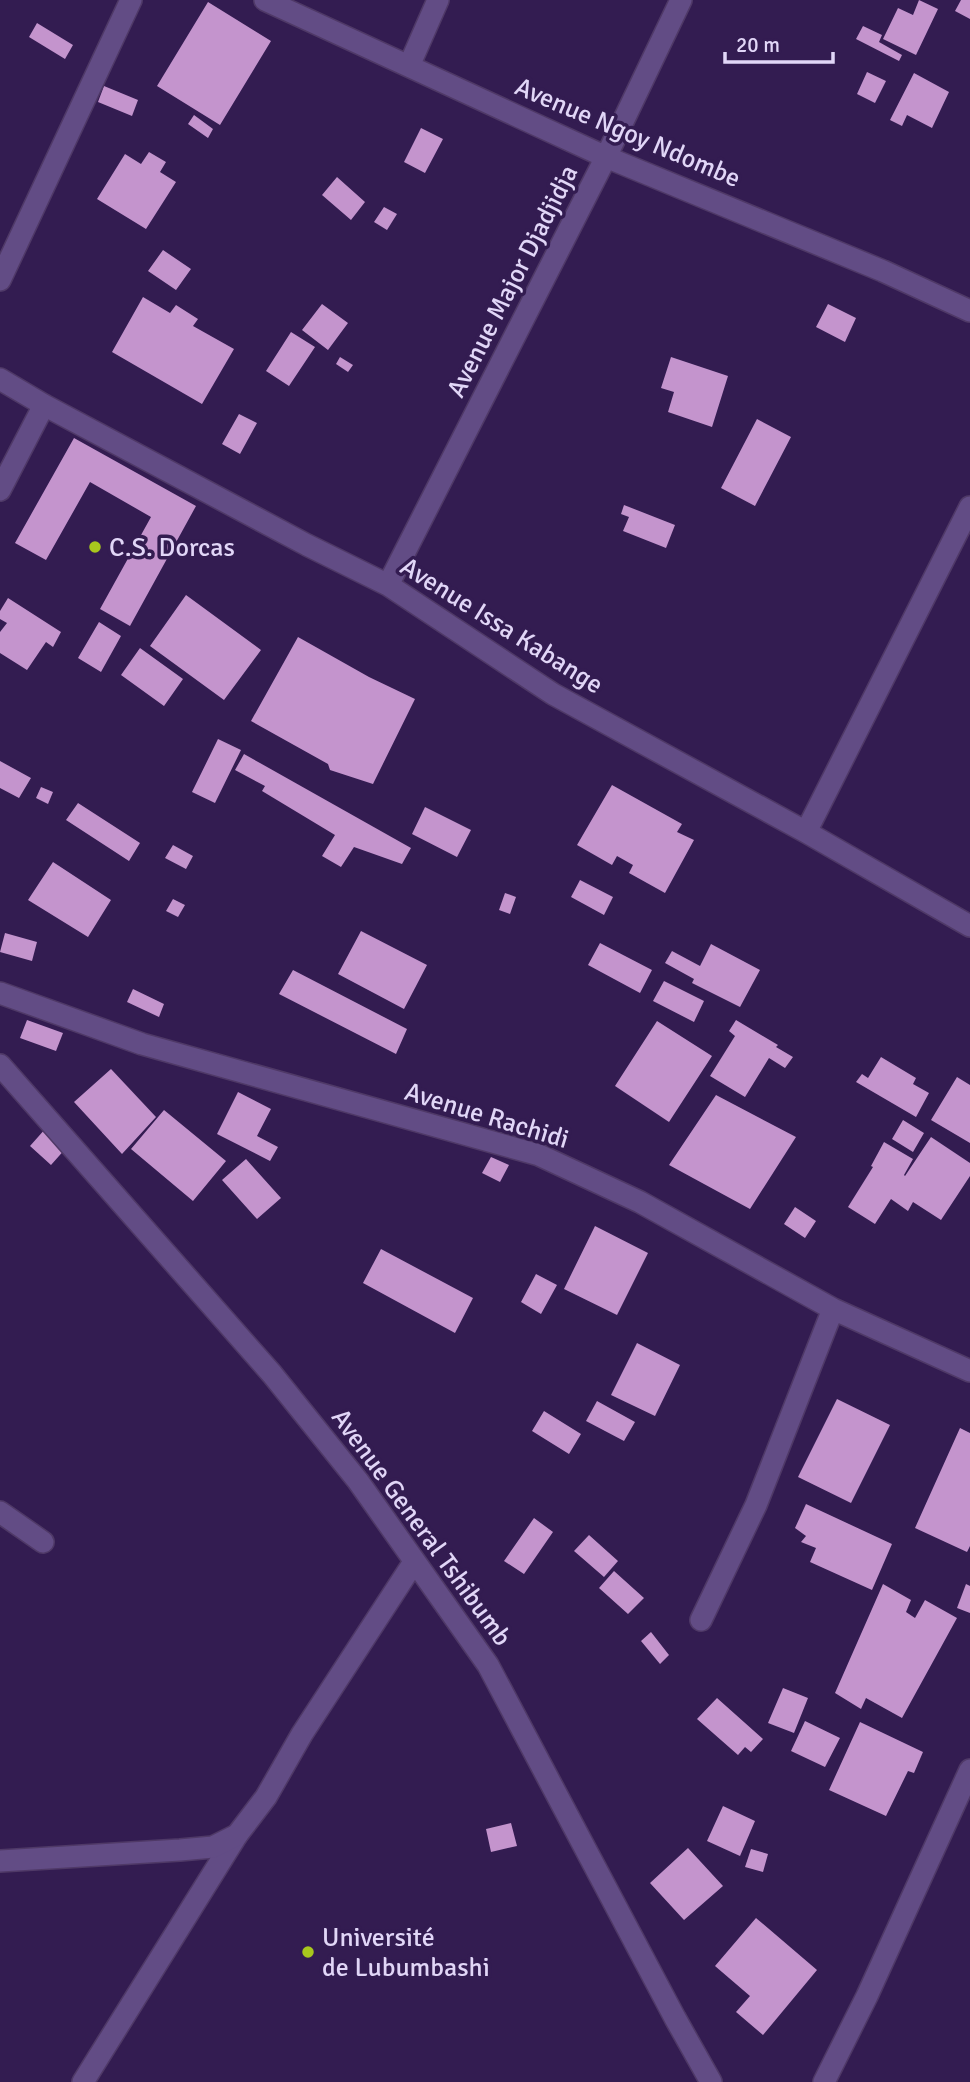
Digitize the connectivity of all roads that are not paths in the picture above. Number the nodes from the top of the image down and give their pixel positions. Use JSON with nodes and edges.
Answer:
{"nodes":[{"id":1,"x":131,"y":0,"type":"edge"},
{"id":2,"x":265,"y":0,"type":"edge"},
{"id":3,"x":438,"y":0,"type":"edge"},
{"id":4,"x":681,"y":0,"type":"edge"},
{"id":5,"x":409,"y":66,"type":"junction"},
{"id":6,"x":606,"y":157,"type":"junction"},
{"id":7,"x":0,"y":279,"type":"edge"},
{"id":8,"x":970,"y":311,"type":"edge"},
{"id":9,"x":0,"y":379,"type":"edge"},
{"id":10,"x":44,"y":405,"type":"junction"},
{"id":11,"x":0,"y":490,"type":"edge"},
{"id":12,"x":970,"y":507,"type":"edge"},
{"id":13,"x":388,"y":585,"type":"junction"},
{"id":14,"x":806,"y":832,"type":"junction"},
{"id":15,"x":970,"y":926,"type":"edge"},
{"id":16,"x":0,"y":993,"type":"edge"},
{"id":17,"x":0,"y":1065,"type":"edge"},
{"id":18,"x":833,"y":1309,"type":"junction"},
{"id":19,"x":970,"y":1370,"type":"edge"},
{"id":20,"x":0,"y":1512,"type":"edge"},
{"id":21,"x":43,"y":1542,"type":"dead end"},
{"id":22,"x":414,"y":1562,"type":"junction"},
{"id":23,"x":701,"y":1620,"type":"dead end"},
{"id":24,"x":970,"y":1770,"type":"edge"},
{"id":25,"x":237,"y":1835,"type":"junction"},
{"id":26,"x":0,"y":1861,"type":"edge"},
{"id":27,"x":83,"y":2082,"type":"edge"},
{"id":28,"x":711,"y":2082,"type":"edge"},
{"id":29,"x":824,"y":2082,"type":"edge"}],
"edges":[{"from":1,"to":7,"type":"street"},
{"from":2,"to":5,"type":"street","name":"Avenue Ngoy Ndombe"},
{"from":3,"to":5,"type":"street"},
{"from":4,"to":6,"type":"street","name":"Avenue Major Djadjidja"},
{"from":5,"to":6,"type":"street","name":"Avenue Ngoy Ndombe"},
{"from":6,"to":8,"type":"street","name":"Avenue Ngoy Ndombe"},
{"from":6,"to":13,"type":"street","name":"Avenue Major Djadjidja"},
{"from":9,"to":10,"type":"street","name":"Avenue Issa Kabange"},
{"from":10,"to":11,"type":"street"},
{"from":10,"to":13,"type":"street","name":"Avenue Issa Kabange"},
{"from":12,"to":14,"type":"street"},
{"from":13,"to":14,"type":"street","name":"Avenue Issa Kabange"},
{"from":14,"to":15,"type":"street","name":"Avenue Issa Kabange"},
{"from":16,"to":18,"type":"street","name":"Avenue Rachidi"},
{"from":17,"to":22,"type":"street","name":"Avenue General Tshibumb"},
{"from":18,"to":19,"type":"street","name":"Avenue Rachidi"},
{"from":18,"to":23,"type":"street"},
{"from":20,"to":21,"type":"street"},
{"from":22,"to":25,"type":"street"},
{"from":22,"to":28,"type":"street","name":"Avenue General Tshibumb"},
{"from":24,"to":29,"type":"street"},
{"from":25,"to":26,"type":"street"},
{"from":25,"to":27,"type":"street"}]}
